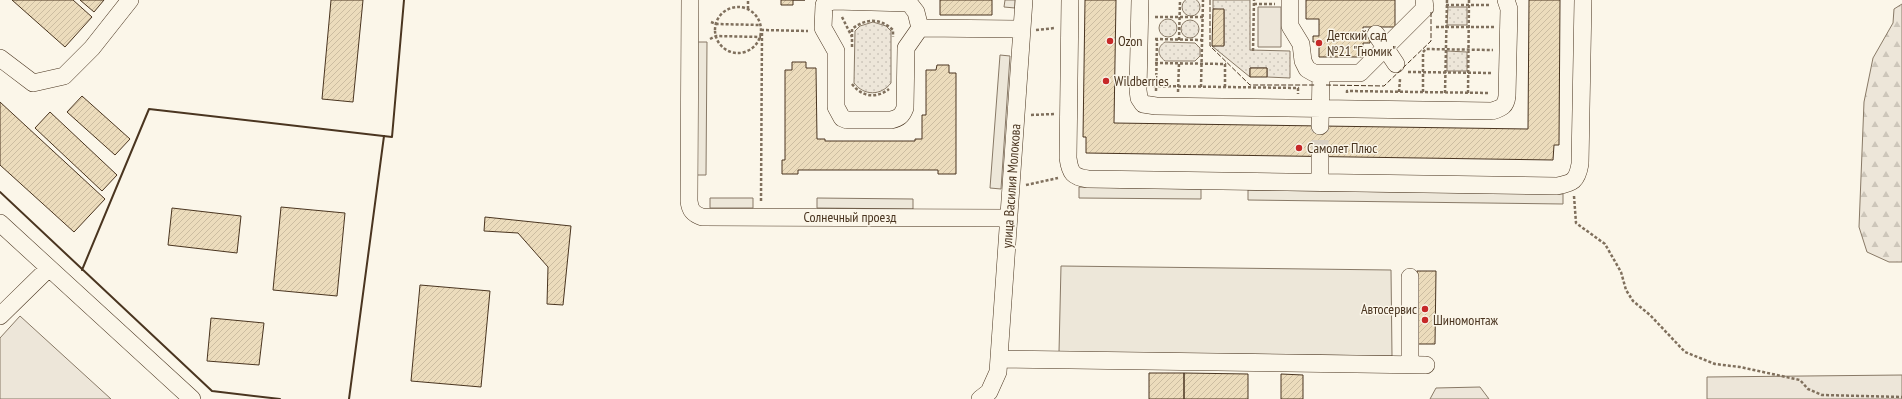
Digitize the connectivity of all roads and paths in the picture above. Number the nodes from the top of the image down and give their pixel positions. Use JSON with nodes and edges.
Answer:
{"nodes":[{"id":1,"x":130,"y":0,"type":"edge"},
{"id":2,"x":690,"y":0,"type":"edge"},
{"id":3,"x":748,"y":0,"type":"edge"},
{"id":4,"x":1024,"y":0,"type":"edge"},
{"id":5,"x":1070,"y":0,"type":"edge"},
{"id":6,"x":1180,"y":0,"type":"edge"},
{"id":7,"x":1203,"y":0,"type":"edge"},
{"id":8,"x":1254,"y":0,"type":"edge"},
{"id":9,"x":1424,"y":0,"type":"edge"},
{"id":10,"x":1446,"y":0,"type":"edge"},
{"id":11,"x":1469,"y":0,"type":"edge"},
{"id":12,"x":1583,"y":0,"type":"edge"},
{"id":13,"x":834,"y":1,"type":"junction"},
{"id":14,"x":1290,"y":2,"type":"edge"},
{"id":15,"x":1499,"y":3,"type":"edge"},
{"id":16,"x":1254,"y":4,"type":"junction"},
{"id":17,"x":1446,"y":5,"type":"junction"},
{"id":18,"x":1469,"y":5,"type":"junction"},
{"id":19,"x":1140,"y":8,"type":"edge"},
{"id":20,"x":748,"y":9,"type":"junction"},
{"id":21,"x":1157,"y":11,"type":"dead end"},
{"id":22,"x":1157,"y":16,"type":"junction"},
{"id":23,"x":1179,"y":17,"type":"junction"},
{"id":24,"x":1202,"y":17,"type":"junction"},
{"id":25,"x":711,"y":22,"type":"dead end"},
{"id":26,"x":716,"y":24,"type":"junction"},
{"id":27,"x":1157,"y":24,"type":"dead end"},
{"id":28,"x":761,"y":25,"type":"junction"},
{"id":29,"x":1070,"y":27,"type":"junction"},
{"id":30,"x":1436,"y":27,"type":"dead end"},
{"id":31,"x":1446,"y":27,"type":"junction"},
{"id":32,"x":1469,"y":27,"type":"junction"},
{"id":33,"x":920,"y":28,"type":"junction"},
{"id":34,"x":1508,"y":28,"type":"junction"},
{"id":35,"x":762,"y":30,"type":"junction"},
{"id":36,"x":1022,"y":30,"type":"junction"},
{"id":37,"x":824,"y":31,"type":"junction"},
{"id":38,"x":1157,"y":32,"type":"dead end"},
{"id":39,"x":716,"y":36,"type":"junction"},
{"id":40,"x":761,"y":36,"type":"junction"},
{"id":41,"x":852,"y":38,"type":"junction"},
{"id":42,"x":710,"y":39,"type":"dead end"},
{"id":43,"x":1139,"y":39,"type":"junction"},
{"id":44,"x":1157,"y":39,"type":"junction"},
{"id":45,"x":893,"y":40,"type":"dead end"},
{"id":46,"x":1179,"y":40,"type":"junction"},
{"id":47,"x":1202,"y":40,"type":"junction"},
{"id":48,"x":1380,"y":41,"type":"junction"},
{"id":49,"x":1446,"y":49,"type":"junction"},
{"id":50,"x":1468,"y":50,"type":"junction"},
{"id":51,"x":1508,"y":50,"type":"junction"},
{"id":52,"x":852,"y":51,"type":"dead end"},
{"id":53,"x":1253,"y":51,"type":"dead end"},
{"id":54,"x":0,"y":58,"type":"edge"},
{"id":55,"x":1139,"y":63,"type":"junction"},
{"id":56,"x":1156,"y":63,"type":"junction"},
{"id":57,"x":1179,"y":63,"type":"junction"},
{"id":58,"x":1202,"y":64,"type":"junction"},
{"id":59,"x":1400,"y":70,"type":"junction"},
{"id":60,"x":1423,"y":72,"type":"junction"},
{"id":61,"x":1446,"y":72,"type":"junction"},
{"id":62,"x":1321,"y":73,"type":"junction"},
{"id":63,"x":1468,"y":73,"type":"junction"},
{"id":64,"x":1508,"y":73,"type":"junction"},
{"id":65,"x":852,"y":78,"type":"dead end"},
{"id":66,"x":893,"y":84,"type":"dead end"},
{"id":67,"x":1225,"y":87,"type":"dead end"},
{"id":68,"x":1156,"y":106,"type":"junction"},
{"id":69,"x":1178,"y":106,"type":"junction"},
{"id":70,"x":1201,"y":106,"type":"junction"},
{"id":71,"x":1321,"y":108,"type":"junction"},
{"id":72,"x":1399,"y":109,"type":"junction"},
{"id":73,"x":1422,"y":110,"type":"junction"},
{"id":74,"x":1445,"y":110,"type":"junction"},
{"id":75,"x":1468,"y":110,"type":"junction"},
{"id":76,"x":1068,"y":114,"type":"junction"},
{"id":77,"x":1016,"y":116,"type":"junction"},
{"id":78,"x":1320,"y":126,"type":"tunnel mouth"},
{"id":79,"x":1320,"y":157,"type":"tunnel mouth"},
{"id":80,"x":1074,"y":174,"type":"junction"},
{"id":81,"x":1320,"y":182,"type":"junction"},
{"id":82,"x":1570,"y":183,"type":"junction"},
{"id":83,"x":1024,"y":189,"type":"dead end"},
{"id":84,"x":761,"y":217,"type":"junction"},
{"id":85,"x":1009,"y":218,"type":"junction"},
{"id":86,"x":0,"y":223,"type":"edge"},
{"id":87,"x":49,"y":268,"type":"junction"},
{"id":88,"x":1410,"y":277,"type":"dead end"},
{"id":89,"x":0,"y":316,"type":"edge"},
{"id":90,"x":999,"y":366,"type":"junction"},
{"id":91,"x":1902,"y":397,"type":"edge"},
{"id":92,"x":192,"y":399,"type":"edge"},
{"id":93,"x":980,"y":399,"type":"edge"}],
"edges":[{"from":1,"to":54,"type":"street"},
{"from":2,"to":84,"type":"street","name":"Солнечный проезд"},
{"from":3,"to":20,"type":"path"},
{"from":4,"to":36,"type":"street","name":"улица Василия Молокова"},
{"from":5,"to":29,"type":"street"},
{"from":6,"to":23,"type":"path"},
{"from":7,"to":24,"type":"path"},
{"from":8,"to":16,"type":"path"},
{"from":9,"to":48,"type":"street"},
{"from":10,"to":17,"type":"path"},
{"from":11,"to":18,"type":"path"},
{"from":12,"to":82,"type":"street"},
{"from":13,"to":33,"type":"street"},
{"from":13,"to":37,"type":"street"},
{"from":13,"to":41,"type":"path"},
{"from":14,"to":16,"type":"path"},
{"from":14,"to":62,"type":"street"},
{"from":15,"to":18,"type":"path"},
{"from":15,"to":34,"type":"street"},
{"from":16,"to":53,"type":"path"},
{"from":17,"to":18,"type":"path"},
{"from":17,"to":31,"type":"path"},
{"from":18,"to":32,"type":"path"},
{"from":19,"to":22,"type":"path"},
{"from":19,"to":43,"type":"street"},
{"from":20,"to":26,"type":"path"},
{"from":20,"to":28,"type":"path"},
{"from":21,"to":22,"type":"path"},
{"from":22,"to":23,"type":"path"},
{"from":22,"to":27,"type":"path"},
{"from":23,"to":24,"type":"path"},
{"from":23,"to":46,"type":"path"},
{"from":24,"to":47,"type":"path"},
{"from":25,"to":26,"type":"path"},
{"from":26,"to":28,"type":"path"},
{"from":26,"to":39,"type":"path"},
{"from":28,"to":35,"type":"path"},
{"from":29,"to":36,"type":"path"},
{"from":29,"to":76,"type":"street"},
{"from":30,"to":31,"type":"path"},
{"from":31,"to":32,"type":"path"},
{"from":31,"to":49,"type":"path"},
{"from":32,"to":34,"type":"path"},
{"from":32,"to":50,"type":"path"},
{"from":33,"to":36,"type":"street"},
{"from":33,"to":37,"type":"street"},
{"from":34,"to":51,"type":"street"},
{"from":35,"to":37,"type":"path"},
{"from":35,"to":40,"type":"path"},
{"from":35,"to":84,"type":"path"},
{"from":36,"to":77,"type":"street","name":"улица Василия Молокова"},
{"from":38,"to":44,"type":"path"},
{"from":39,"to":40,"type":"path"},
{"from":39,"to":40,"type":"path"},
{"from":39,"to":42,"type":"path"},
{"from":41,"to":45,"type":"path"},
{"from":41,"to":52,"type":"path"},
{"from":43,"to":44,"type":"path"},
{"from":43,"to":55,"type":"street"},
{"from":44,"to":46,"type":"path"},
{"from":44,"to":56,"type":"path"},
{"from":46,"to":47,"type":"path"},
{"from":47,"to":58,"type":"path"},
{"from":48,"to":59,"type":"street"},
{"from":48,"to":62,"type":"street"},
{"from":49,"to":50,"type":"path"},
{"from":49,"to":60,"type":"path"},
{"from":49,"to":61,"type":"path"},
{"from":50,"to":51,"type":"path"},
{"from":50,"to":63,"type":"path"},
{"from":51,"to":64,"type":"street"},
{"from":55,"to":56,"type":"path"},
{"from":55,"to":68,"type":"street"},
{"from":56,"to":57,"type":"path"},
{"from":56,"to":68,"type":"path"},
{"from":57,"to":58,"type":"path"},
{"from":57,"to":69,"type":"path"},
{"from":58,"to":67,"type":"path"},
{"from":58,"to":70,"type":"path"},
{"from":59,"to":60,"type":"path"},
{"from":59,"to":72,"type":"path"},
{"from":60,"to":61,"type":"path"},
{"from":60,"to":73,"type":"path"},
{"from":61,"to":63,"type":"path"},
{"from":61,"to":74,"type":"path"},
{"from":62,"to":71,"type":"street"},
{"from":63,"to":64,"type":"path"},
{"from":63,"to":75,"type":"path"},
{"from":64,"to":75,"type":"street"},
{"from":65,"to":66,"type":"path"},
{"from":68,"to":69,"type":"street"},
{"from":69,"to":70,"type":"street"},
{"from":70,"to":71,"type":"street"},
{"from":71,"to":72,"type":"street"},
{"from":71,"to":78,"type":"street"},
{"from":72,"to":73,"type":"street"},
{"from":73,"to":74,"type":"street"},
{"from":74,"to":75,"type":"street"},
{"from":76,"to":77,"type":"path"},
{"from":76,"to":80,"type":"street"},
{"from":77,"to":85,"type":"street","name":"улица Василия Молокова"},
{"from":79,"to":81,"type":"street"},
{"from":80,"to":81,"type":"street"},
{"from":80,"to":83,"type":"path"},
{"from":81,"to":82,"type":"street"},
{"from":82,"to":91,"type":"path"},
{"from":84,"to":85,"type":"street","name":"Солнечный проезд"},
{"from":85,"to":90,"type":"street","name":"улица Василия Молокова"},
{"from":86,"to":87,"type":"street"},
{"from":87,"to":89,"type":"street"},
{"from":87,"to":92,"type":"street"},
{"from":88,"to":90,"type":"street"},
{"from":90,"to":93,"type":"street"}]}
